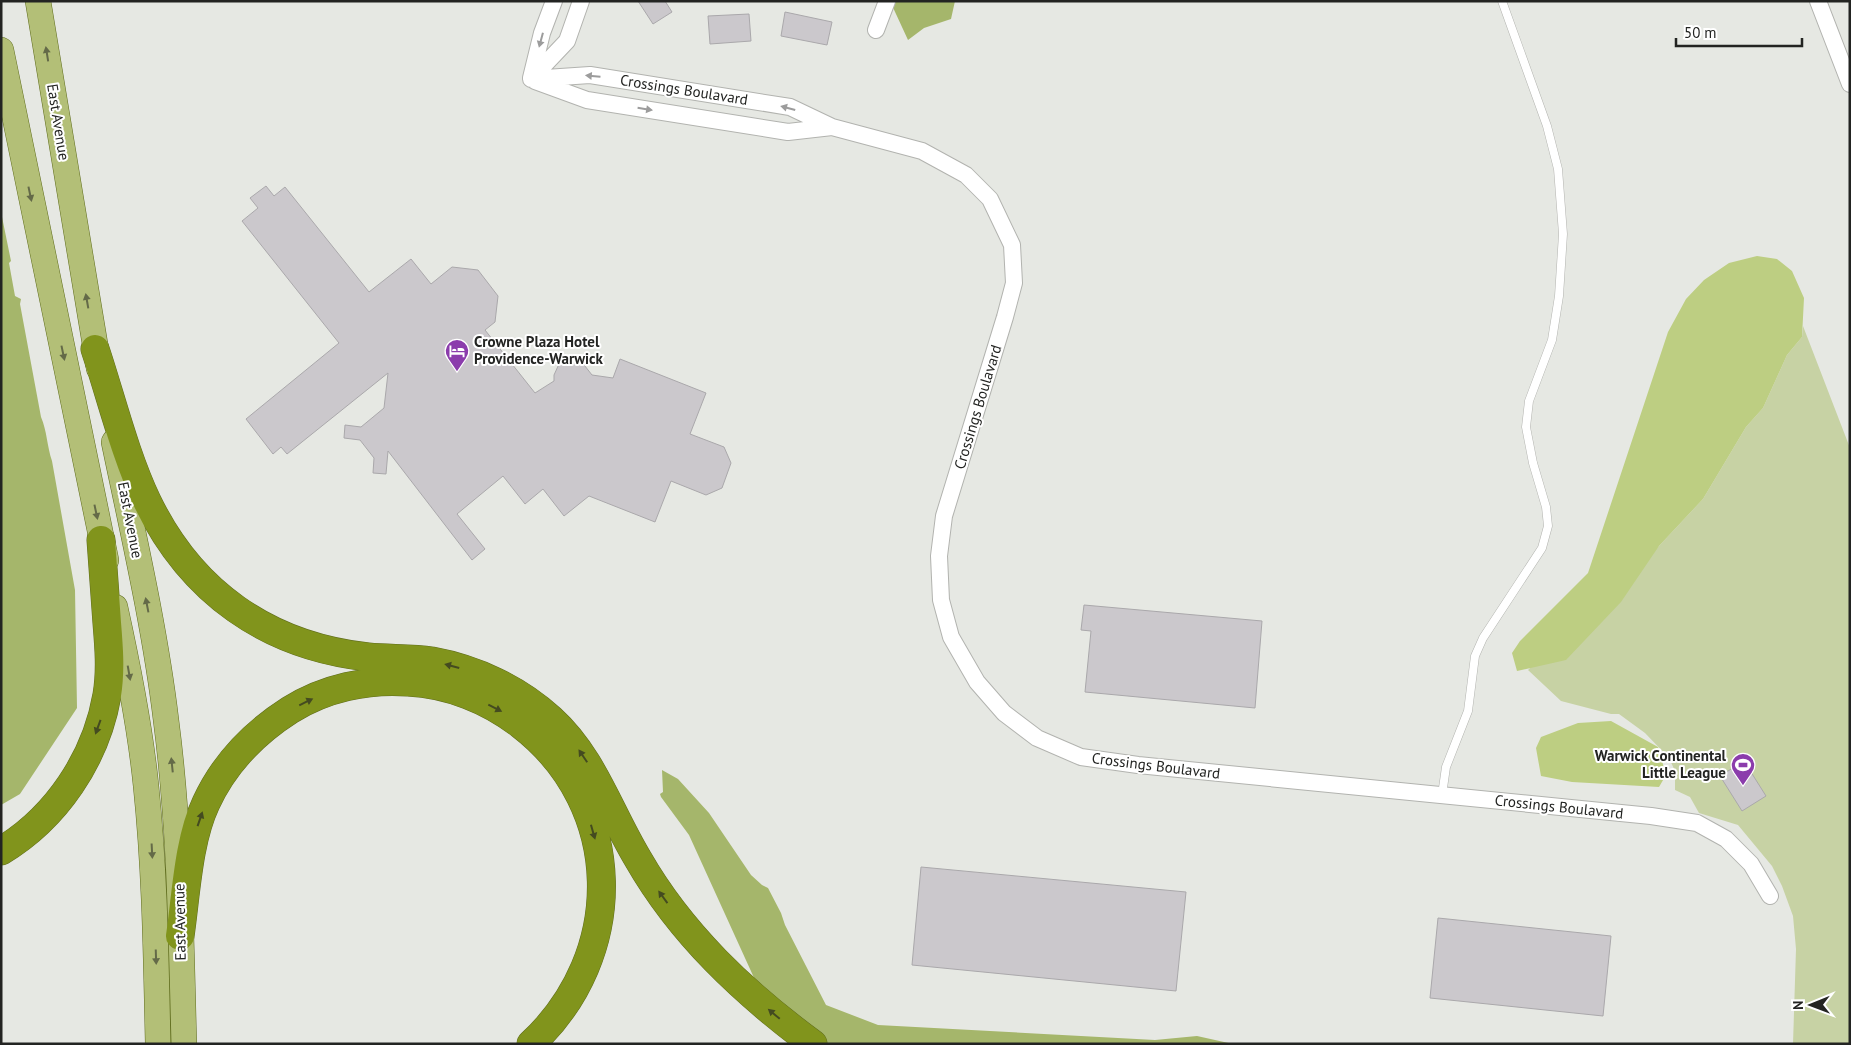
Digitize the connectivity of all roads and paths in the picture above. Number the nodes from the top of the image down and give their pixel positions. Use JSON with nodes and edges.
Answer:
{"nodes":[{"id":1,"x":38,"y":1,"type":"edge"},
{"id":2,"x":554,"y":1,"type":"edge"},
{"id":3,"x":581,"y":1,"type":"edge"},
{"id":4,"x":886,"y":1,"type":"edge"},
{"id":5,"x":1502,"y":1,"type":"edge"},
{"id":6,"x":1818,"y":1,"type":"edge"},
{"id":7,"x":876,"y":30,"type":"dead end"},
{"id":8,"x":1,"y":50,"type":"edge"},
{"id":9,"x":531,"y":79,"type":"junction"},
{"id":10,"x":1850,"y":84,"type":"edge"},
{"id":11,"x":1,"y":86,"type":"edge"},
{"id":12,"x":832,"y":127,"type":"junction"},
{"id":13,"x":20,"y":146,"type":"junction"},
{"id":14,"x":95,"y":349,"type":"junction"},
{"id":15,"x":101,"y":540,"type":"junction"},
{"id":16,"x":1442,"y":795,"type":"junction"},
{"id":17,"x":1,"y":851,"type":"edge"},
{"id":18,"x":1770,"y":896,"type":"dead end"},
{"id":19,"x":180,"y":936,"type":"junction"},
{"id":20,"x":184,"y":1035,"type":"edge"},
{"id":21,"x":158,"y":1044,"type":"edge"},
{"id":22,"x":531,"y":1044,"type":"edge"},
{"id":23,"x":813,"y":1044,"type":"edge"}],
"edges":[{"from":14,"to":1,"type":"main road","name":"East Avenue","one_way":true},
{"from":2,"to":9,"type":"street","one_way":true},
{"from":3,"to":9,"type":"street"},
{"from":4,"to":7,"type":"street"},
{"from":5,"to":16,"type":"lane"},
{"from":6,"to":10,"type":"street"},
{"from":8,"to":13,"type":"main road","name":"East Avenue"},
{"from":9,"to":12,"type":"street","name":"Crossings Boulavard","one_way":true},
{"from":12,"to":9,"type":"street","name":"Crossings Boulavard","one_way":true},
{"from":11,"to":13,"type":"main road"},
{"from":12,"to":16,"type":"street","name":"Crossings Boulavard"},
{"from":13,"to":15,"type":"main road","name":"East Avenue","one_way":true},
{"from":19,"to":14,"type":"main road","name":"East Avenue","one_way":true},
{"from":23,"to":14,"type":"highway","one_way":true},
{"from":15,"to":17,"type":"highway","one_way":true},
{"from":15,"to":21,"type":"main road","name":"East Avenue","one_way":true},
{"from":16,"to":18,"type":"street","name":"Crossings Boulavard"},
{"from":19,"to":20,"type":"main road","name":"East Avenue"},
{"from":19,"to":22,"type":"highway","one_way":true}]}
